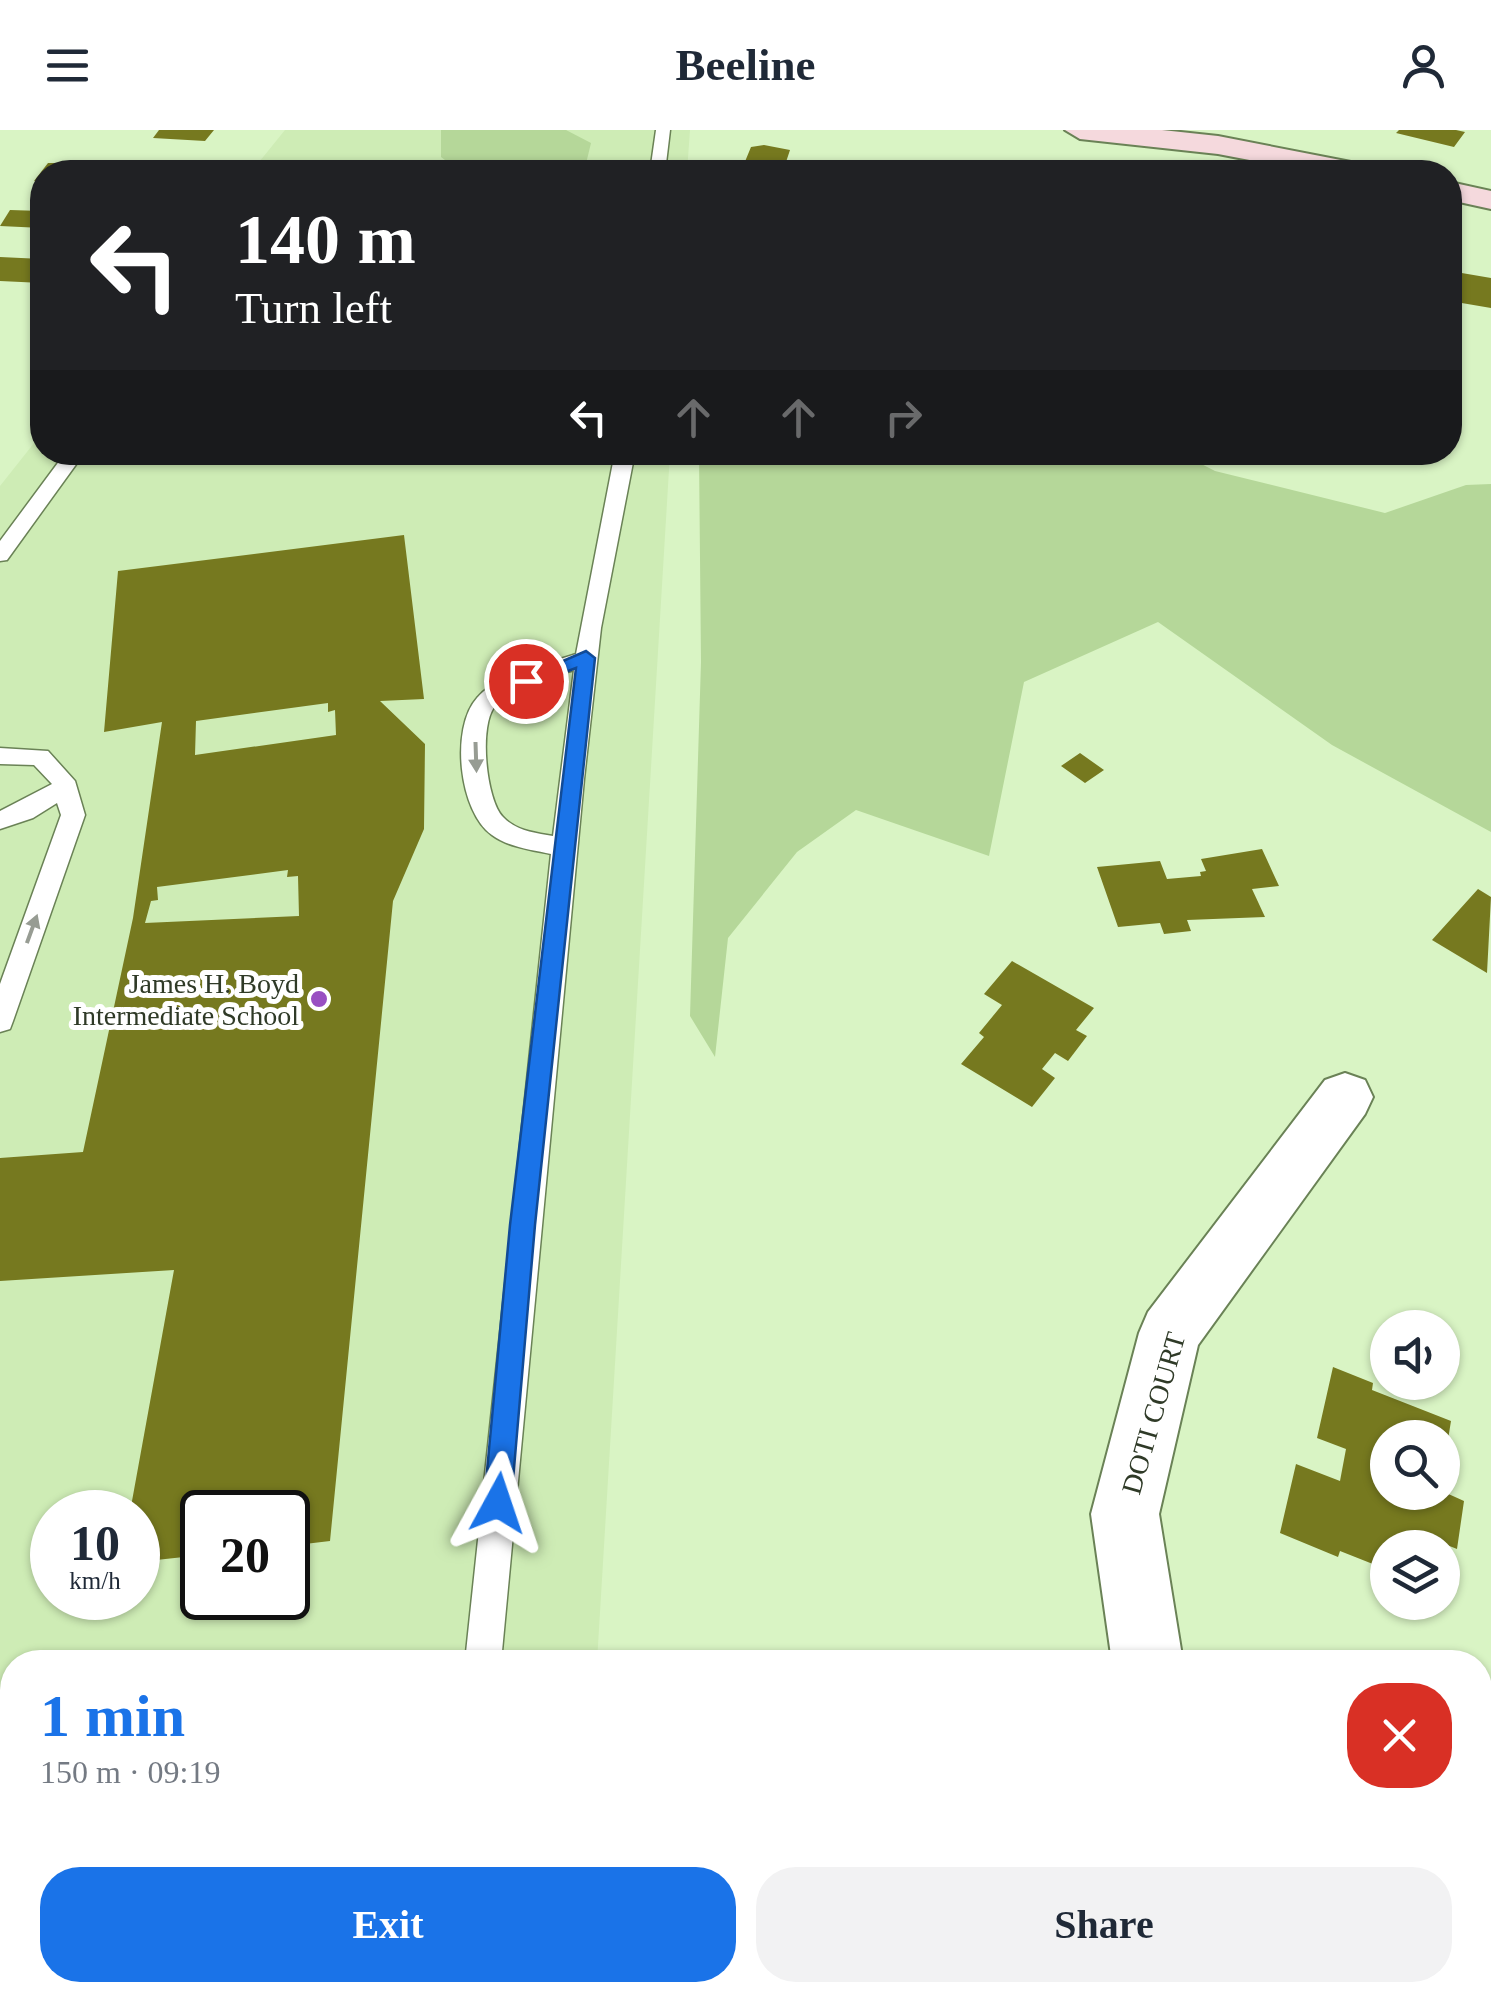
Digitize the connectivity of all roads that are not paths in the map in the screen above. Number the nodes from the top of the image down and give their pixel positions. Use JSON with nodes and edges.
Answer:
{"nodes":[{"id":1,"x":663,"y":130,"type":"edge"},
{"id":2,"x":1080,"y":130,"type":"edge"},
{"id":3,"x":659,"y":160,"type":"edge"},
{"id":4,"x":1295,"y":160,"type":"edge"},
{"id":5,"x":1462,"y":194,"type":"edge"},
{"id":6,"x":1491,"y":200,"type":"edge"},
{"id":7,"x":66,"y":465,"type":"edge"},
{"id":8,"x":624,"y":465,"type":"edge"},
{"id":9,"x":0,"y":554,"type":"edge"},
{"id":10,"x":586,"y":658,"type":"junction"},
{"id":11,"x":0,"y":756,"type":"edge"},
{"id":12,"x":65,"y":788,"type":"junction"},
{"id":13,"x":0,"y":820,"type":"edge"},
{"id":14,"x":565,"y":847,"type":"junction"},
{"id":15,"x":0,"y":1021,"type":"edge"},
{"id":16,"x":1345,"y":1097,"type":"dead end"},
{"id":17,"x":484,"y":1650,"type":"edge"},
{"id":18,"x":1145,"y":1650,"type":"edge"}],
"edges":[{"from":1,"to":3,"type":"lane"},
{"from":2,"to":4,"type":"main road"},
{"from":5,"to":6,"type":"main road"},
{"from":7,"to":9,"type":"lane"},
{"from":8,"to":10,"type":"lane"},
{"from":10,"to":14,"type":"lane"},
{"from":10,"to":14,"type":"lane","one_way":true},
{"from":11,"to":12,"type":"lane"},
{"from":12,"to":13,"type":"lane"},
{"from":15,"to":12,"type":"lane","one_way":true},
{"from":14,"to":17,"type":"lane"},
{"from":16,"to":18,"type":"street","name":"DOTI COURT"}]}
